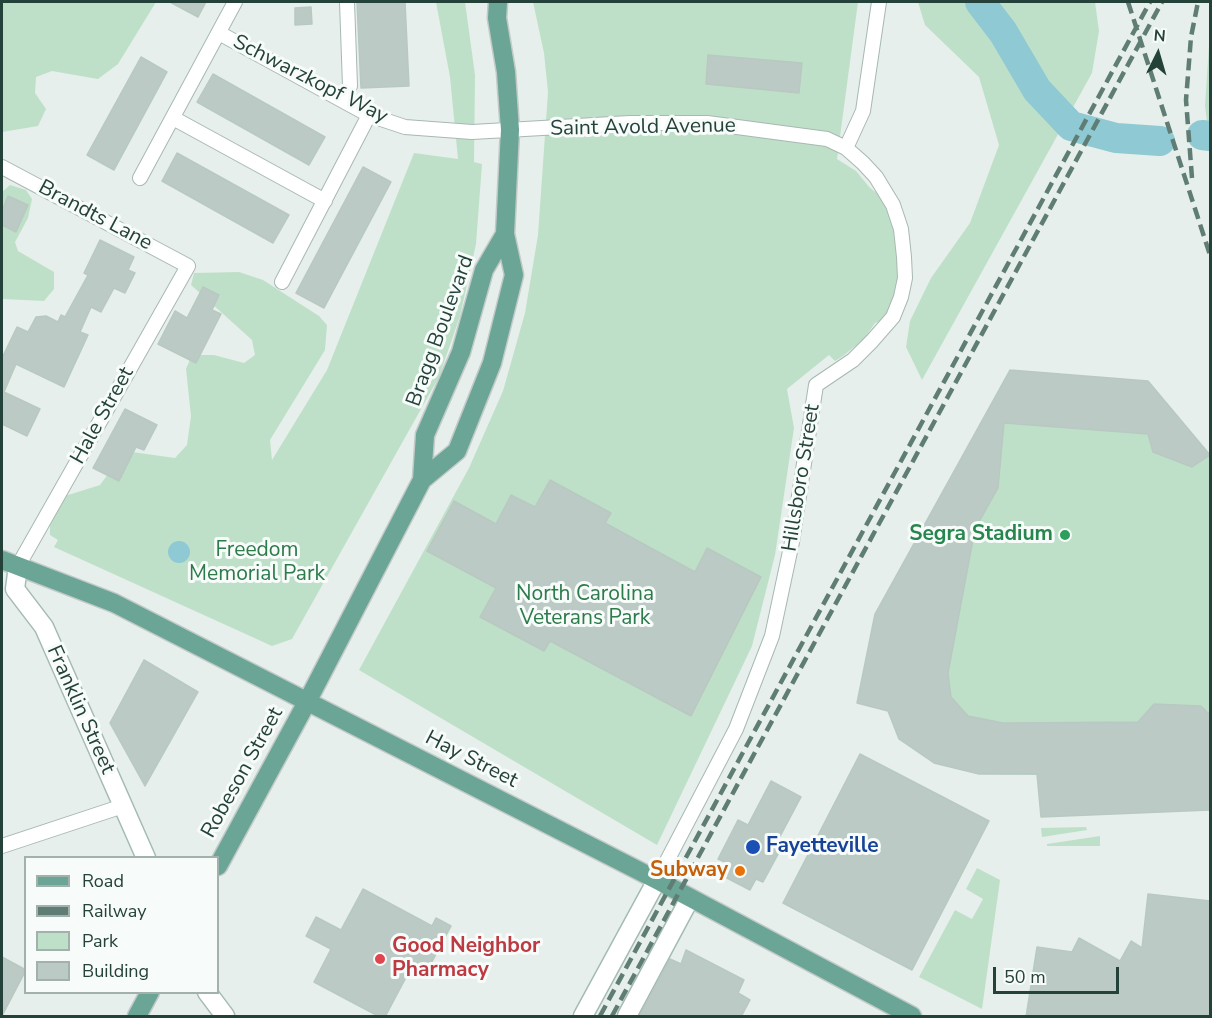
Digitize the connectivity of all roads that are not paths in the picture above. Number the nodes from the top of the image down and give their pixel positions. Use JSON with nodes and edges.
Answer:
{"nodes":[{"id":1,"x":235,"y":2,"type":"edge"},
{"id":2,"x":347,"y":2,"type":"edge"},
{"id":3,"x":487,"y":2,"type":"edge"},
{"id":4,"x":879,"y":2,"type":"edge"},
{"id":5,"x":498,"y":10,"type":"edge"},
{"id":6,"x":219,"y":33,"type":"junction"},
{"id":7,"x":343,"y":100,"type":"junction"},
{"id":8,"x":369,"y":115,"type":"junction"},
{"id":9,"x":173,"y":118,"type":"junction"},
{"id":10,"x":510,"y":130,"type":"junction"},
{"id":11,"x":846,"y":148,"type":"junction"},
{"id":12,"x":2,"y":167,"type":"edge"},
{"id":13,"x":140,"y":178,"type":"dead end"},
{"id":14,"x":324,"y":201,"type":"junction"},
{"id":15,"x":505,"y":234,"type":"junction"},
{"id":16,"x":188,"y":266,"type":"joint"},
{"id":17,"x":282,"y":282,"type":"dead end"},
{"id":18,"x":422,"y":480,"type":"junction"},
{"id":19,"x":10,"y":563,"type":"edge"},
{"id":20,"x":308,"y":702,"type":"junction"},
{"id":21,"x":123,"y":806,"type":"junction"},
{"id":22,"x":2,"y":846,"type":"edge"},
{"id":23,"x":145,"y":856,"type":"edge"},
{"id":24,"x":219,"y":864,"type":"edge"},
{"id":25,"x":657,"y":880,"type":"junction"},
{"id":26,"x":689,"y":900,"type":"junction"},
{"id":27,"x":149,"y":994,"type":"edge"},
{"id":28,"x":208,"y":994,"type":"edge"},
{"id":29,"x":137,"y":1017,"type":"edge"},
{"id":30,"x":225,"y":1017,"type":"edge"},
{"id":31,"x":583,"y":1017,"type":"edge"},
{"id":32,"x":627,"y":1017,"type":"edge"},
{"id":33,"x":912,"y":1017,"type":"edge"}],
"edges":[{"from":1,"to":6,"type":"street"},
{"from":2,"to":7,"type":"street"},
{"from":3,"to":5,"type":"main road","name":"Bragg Boulevard"},
{"from":4,"to":11,"type":"street"},
{"from":5,"to":10,"type":"main road","name":"Bragg Boulevard"},
{"from":6,"to":7,"type":"street","name":"Schwarzkopf Way"},
{"from":6,"to":9,"type":"street"},
{"from":7,"to":8,"type":"street","name":"Schwarzkopf Way"},
{"from":8,"to":10,"type":"street","name":"Schwarzkopf Way"},
{"from":8,"to":14,"type":"street"},
{"from":9,"to":13,"type":"street"},
{"from":9,"to":14,"type":"street"},
{"from":10,"to":11,"type":"street","name":"Saint Avold Avenue"},
{"from":10,"to":15,"type":"main road","name":"Bragg Boulevard"},
{"from":11,"to":25,"type":"street","name":"Hillsboro Street"},
{"from":12,"to":16,"type":"street","name":"Brandts Lane"},
{"from":14,"to":17,"type":"street"},
{"from":15,"to":18,"type":"main road","name":"Bragg Boulevard"},
{"from":15,"to":18,"type":"main road","name":"Bragg Boulevard"},
{"from":16,"to":19,"type":"street","name":"Hale Street"},
{"from":18,"to":20,"type":"main road","name":"Bragg Boulevard"},
{"from":19,"to":20,"type":"main road","name":"Hay Street"},
{"from":19,"to":21,"type":"street","name":"Franklin Street"},
{"from":20,"to":24,"type":"main road","name":"Robeson Street"},
{"from":20,"to":25,"type":"main road","name":"Hay Street"},
{"from":21,"to":22,"type":"street"},
{"from":21,"to":23,"type":"street","name":"Franklin Street"},
{"from":25,"to":26,"type":"main road","name":"Hay Street"},
{"from":25,"to":31,"type":"street"},
{"from":26,"to":32,"type":"street"},
{"from":26,"to":33,"type":"main road","name":"Hay Street"},
{"from":27,"to":29,"type":"main road"},
{"from":28,"to":30,"type":"street"}]}
